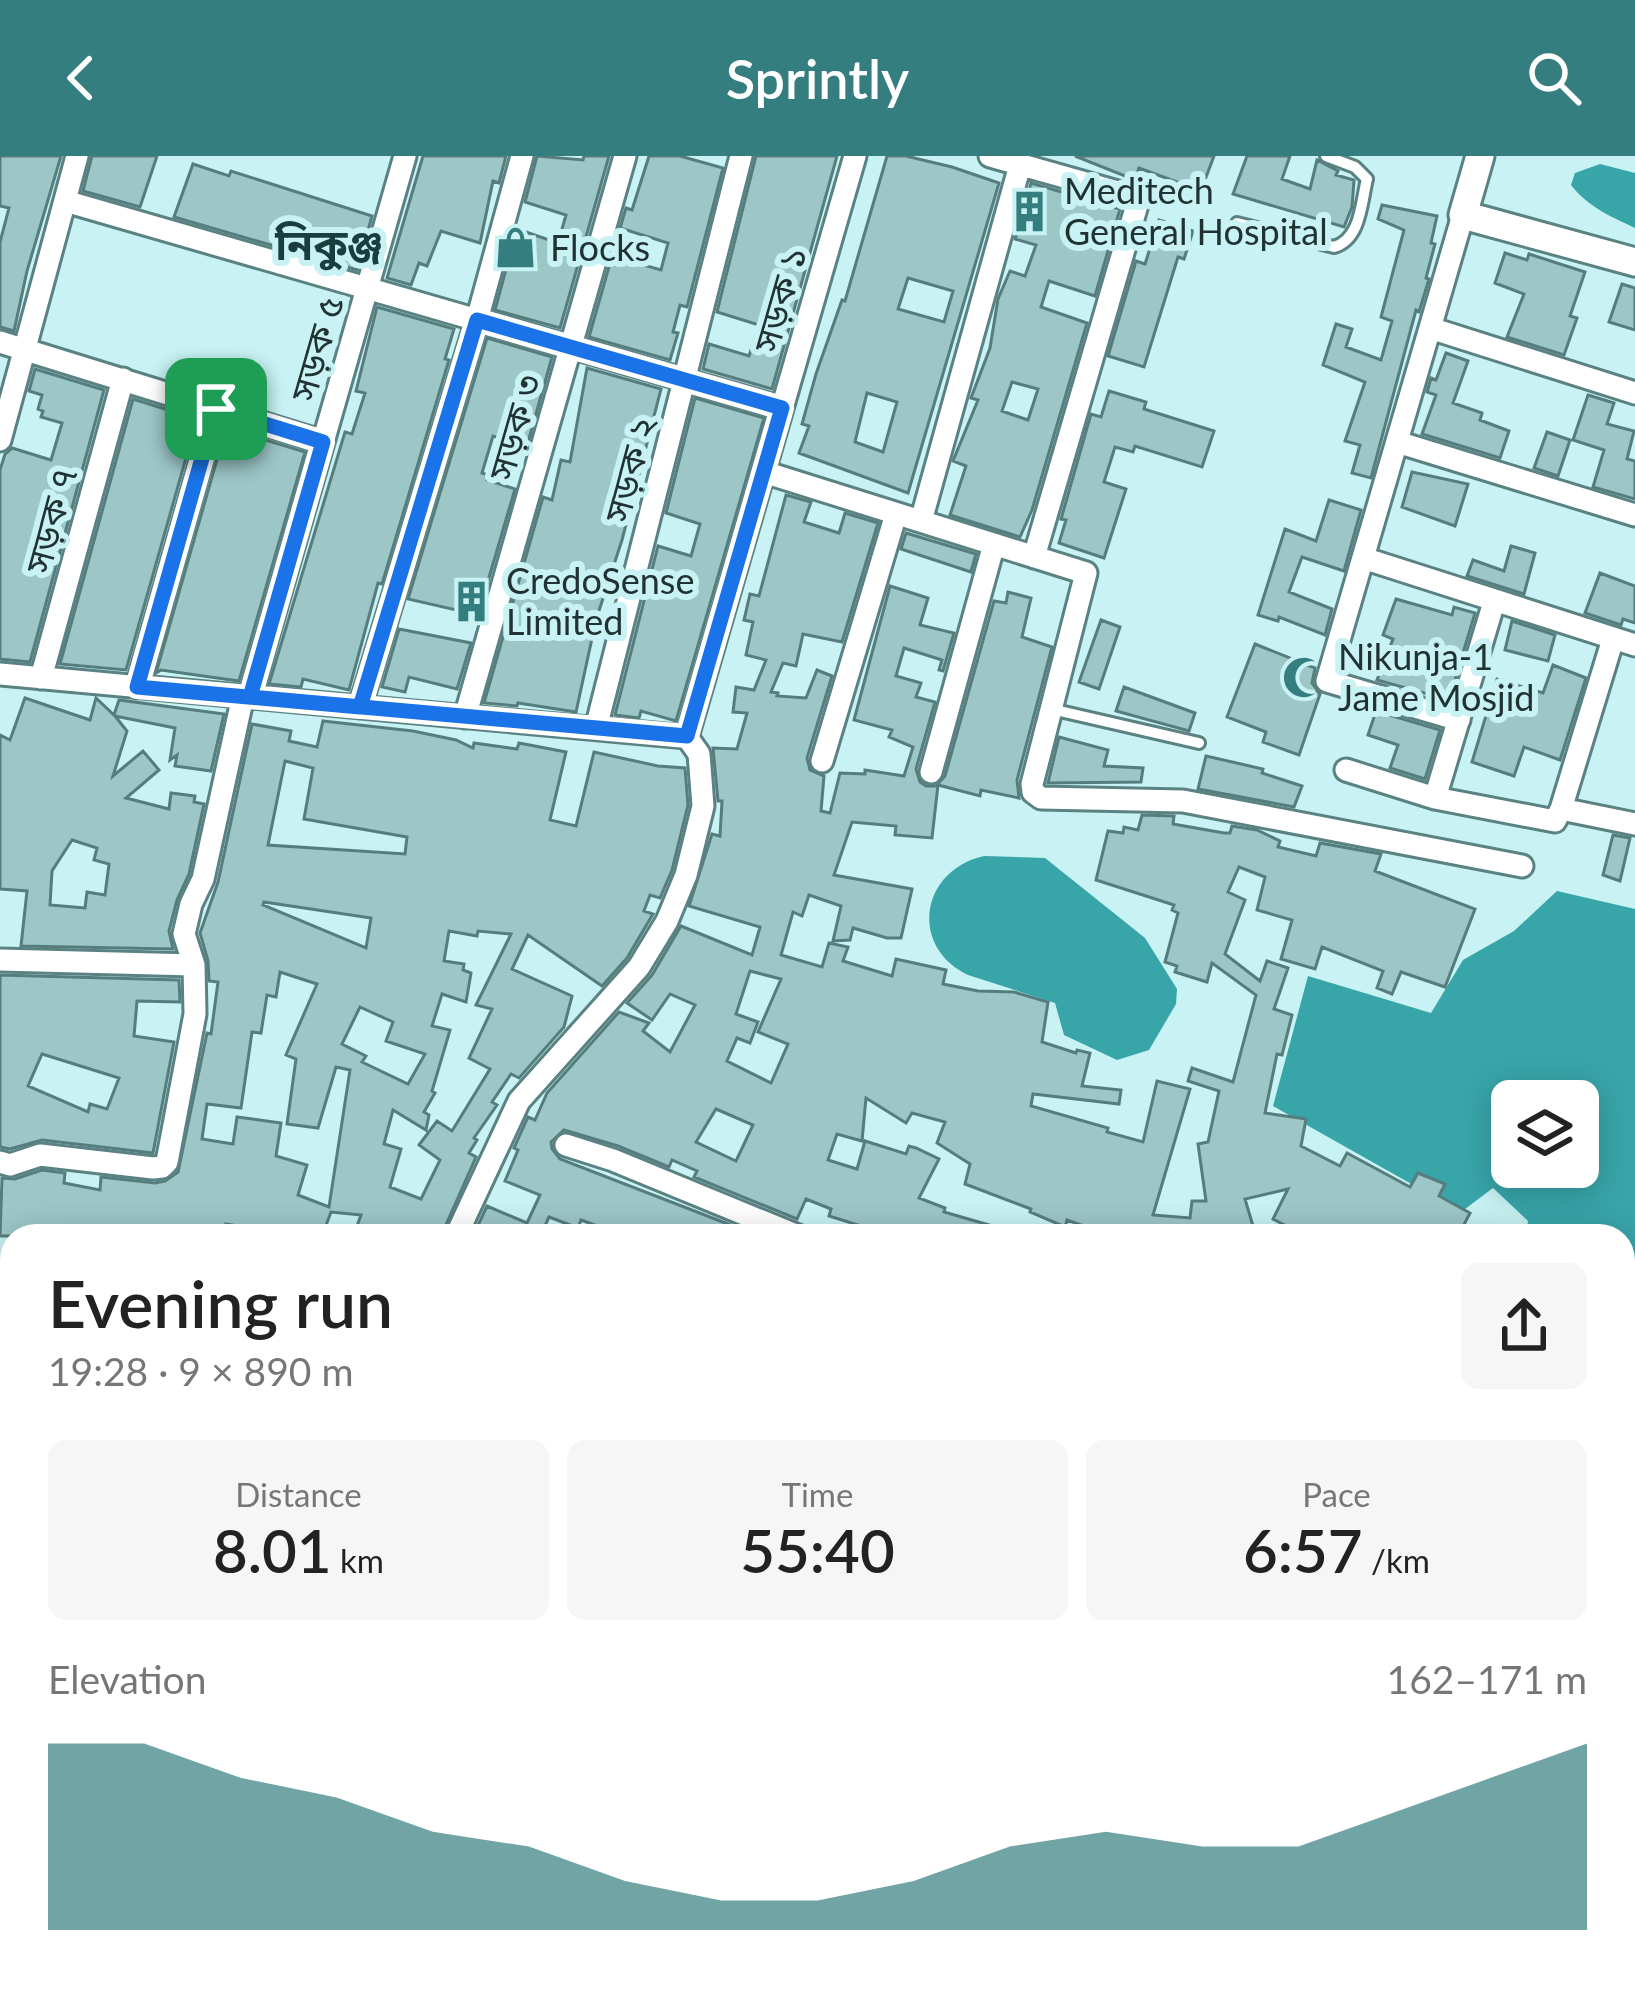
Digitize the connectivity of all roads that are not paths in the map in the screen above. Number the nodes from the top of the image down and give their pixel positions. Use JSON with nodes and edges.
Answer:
{"nodes":[{"id":1,"x":76,"y":156,"type":"edge"},
{"id":2,"x":405,"y":156,"type":"edge"},
{"id":3,"x":522,"y":156,"type":"edge"},
{"id":4,"x":625,"y":156,"type":"edge"},
{"id":5,"x":741,"y":156,"type":"edge"},
{"id":6,"x":854,"y":156,"type":"edge"},
{"id":7,"x":990,"y":156,"type":"edge"},
{"id":8,"x":1326,"y":156,"type":"edge"},
{"id":9,"x":1480,"y":156,"type":"edge"},
{"id":10,"x":1020,"y":165,"type":"junction"},
{"id":11,"x":64,"y":201,"type":"junction"},
{"id":12,"x":1463,"y":215,"type":"junction"},
{"id":13,"x":1237,"y":223,"type":"dead end"},
{"id":14,"x":1635,"y":262,"type":"edge"},
{"id":15,"x":368,"y":288,"type":"junction"},
{"id":16,"x":477,"y":320,"type":"junction"},
{"id":17,"x":1430,"y":328,"type":"junction"},
{"id":18,"x":0,"y":341,"type":"edge"},
{"id":19,"x":571,"y":347,"type":"junction"},
{"id":20,"x":25,"y":349,"type":"junction"},
{"id":21,"x":123,"y":379,"type":"junction"},
{"id":22,"x":686,"y":380,"type":"junction"},
{"id":23,"x":1635,"y":393,"type":"edge"},
{"id":24,"x":782,"y":408,"type":"junction"},
{"id":25,"x":216,"y":409,"type":"junction"},
{"id":26,"x":0,"y":440,"type":"edge"},
{"id":27,"x":323,"y":442,"type":"junction"},
{"id":28,"x":1397,"y":442,"type":"junction"},
{"id":29,"x":764,"y":472,"type":"junction"},
{"id":30,"x":896,"y":514,"type":"junction"},
{"id":31,"x":1635,"y":515,"type":"edge"},
{"id":32,"x":921,"y":521,"type":"junction"},
{"id":33,"x":994,"y":544,"type":"junction"},
{"id":34,"x":1034,"y":557,"type":"junction"},
{"id":35,"x":1363,"y":558,"type":"junction"},
{"id":36,"x":1493,"y":602,"type":"junction"},
{"id":37,"x":1624,"y":642,"type":"edge"},
{"id":38,"x":0,"y":674,"type":"edge"},
{"id":39,"x":40,"y":678,"type":"junction"},
{"id":40,"x":137,"y":687,"type":"junction"},
{"id":41,"x":247,"y":696,"type":"junction"},
{"id":42,"x":360,"y":707,"type":"junction"},
{"id":43,"x":1051,"y":709,"type":"junction"},
{"id":44,"x":465,"y":716,"type":"junction"},
{"id":45,"x":1459,"y":720,"type":"junction"},
{"id":46,"x":596,"y":728,"type":"junction"},
{"id":47,"x":687,"y":736,"type":"junction"},
{"id":48,"x":1198,"y":743,"type":"dead end"},
{"id":49,"x":822,"y":760,"type":"dead end"},
{"id":50,"x":1346,"y":770,"type":"dead end"},
{"id":51,"x":931,"y":772,"type":"dead end"},
{"id":52,"x":1436,"y":799,"type":"junction"},
{"id":53,"x":1562,"y":808,"type":"junction"},
{"id":54,"x":1635,"y":824,"type":"edge"},
{"id":55,"x":1522,"y":866,"type":"dead end"},
{"id":56,"x":0,"y":960,"type":"edge"},
{"id":57,"x":194,"y":965,"type":"junction"},
{"id":58,"x":566,"y":1145,"type":"dead end"},
{"id":59,"x":0,"y":1162,"type":"edge"},
{"id":60,"x":462,"y":1224,"type":"edge"},
{"id":61,"x":769,"y":1224,"type":"edge"}],
"edges":[{"from":1,"to":11,"type":"street"},
{"from":2,"to":15,"type":"street","name":"সড়ক ৫"},
{"from":3,"to":16,"type":"street"},
{"from":4,"to":19,"type":"street","name":"সড়ক ৩"},
{"from":5,"to":22,"type":"street","name":"সড়ক ২"},
{"from":6,"to":24,"type":"street","name":"সড়ক ১"},
{"from":7,"to":10,"type":"street"},
{"from":8,"to":13,"type":"lane"},
{"from":9,"to":12,"type":"street"},
{"from":10,"to":32,"type":"street"},
{"from":10,"to":34,"type":"street"},
{"from":11,"to":15,"type":"street"},
{"from":11,"to":20,"type":"street"},
{"from":12,"to":14,"type":"street"},
{"from":12,"to":17,"type":"street"},
{"from":15,"to":16,"type":"street"},
{"from":15,"to":27,"type":"street","name":"সড়ক ৫"},
{"from":16,"to":19,"type":"street"},
{"from":16,"to":42,"type":"street"},
{"from":17,"to":23,"type":"street"},
{"from":17,"to":28,"type":"street"},
{"from":18,"to":20,"type":"street"},
{"from":19,"to":22,"type":"street"},
{"from":19,"to":44,"type":"street","name":"সড়ক ৩"},
{"from":20,"to":21,"type":"street"},
{"from":20,"to":26,"type":"street"},
{"from":21,"to":25,"type":"street"},
{"from":21,"to":39,"type":"street","name":"সড়ক ৭"},
{"from":22,"to":24,"type":"street"},
{"from":22,"to":46,"type":"street","name":"সড়ক ২"},
{"from":24,"to":29,"type":"street","name":"সড়ক ১"},
{"from":25,"to":27,"type":"street"},
{"from":25,"to":40,"type":"street"},
{"from":27,"to":41,"type":"street","name":"সড়ক ৫"},
{"from":28,"to":31,"type":"street"},
{"from":28,"to":35,"type":"street"},
{"from":29,"to":30,"type":"street"},
{"from":29,"to":47,"type":"street","name":"সড়ক ১"},
{"from":30,"to":32,"type":"street"},
{"from":30,"to":49,"type":"street"},
{"from":32,"to":33,"type":"street"},
{"from":33,"to":34,"type":"street"},
{"from":33,"to":51,"type":"street"},
{"from":34,"to":43,"type":"street"},
{"from":35,"to":36,"type":"street"},
{"from":35,"to":45,"type":"street"},
{"from":36,"to":37,"type":"street"},
{"from":36,"to":45,"type":"street"},
{"from":37,"to":53,"type":"street"},
{"from":38,"to":39,"type":"street"},
{"from":39,"to":40,"type":"street"},
{"from":40,"to":41,"type":"street"},
{"from":41,"to":42,"type":"street"},
{"from":41,"to":57,"type":"street","name":"সড়ক ৫"},
{"from":42,"to":44,"type":"street"},
{"from":43,"to":48,"type":"lane"},
{"from":43,"to":55,"type":"street"},
{"from":44,"to":46,"type":"street"},
{"from":45,"to":52,"type":"street"},
{"from":46,"to":47,"type":"street"},
{"from":47,"to":60,"type":"street"},
{"from":50,"to":52,"type":"street"},
{"from":52,"to":53,"type":"street"},
{"from":53,"to":54,"type":"street"},
{"from":56,"to":57,"type":"street"},
{"from":57,"to":59,"type":"street","name":"সড়ক ৫"},
{"from":58,"to":61,"type":"street"}]}
